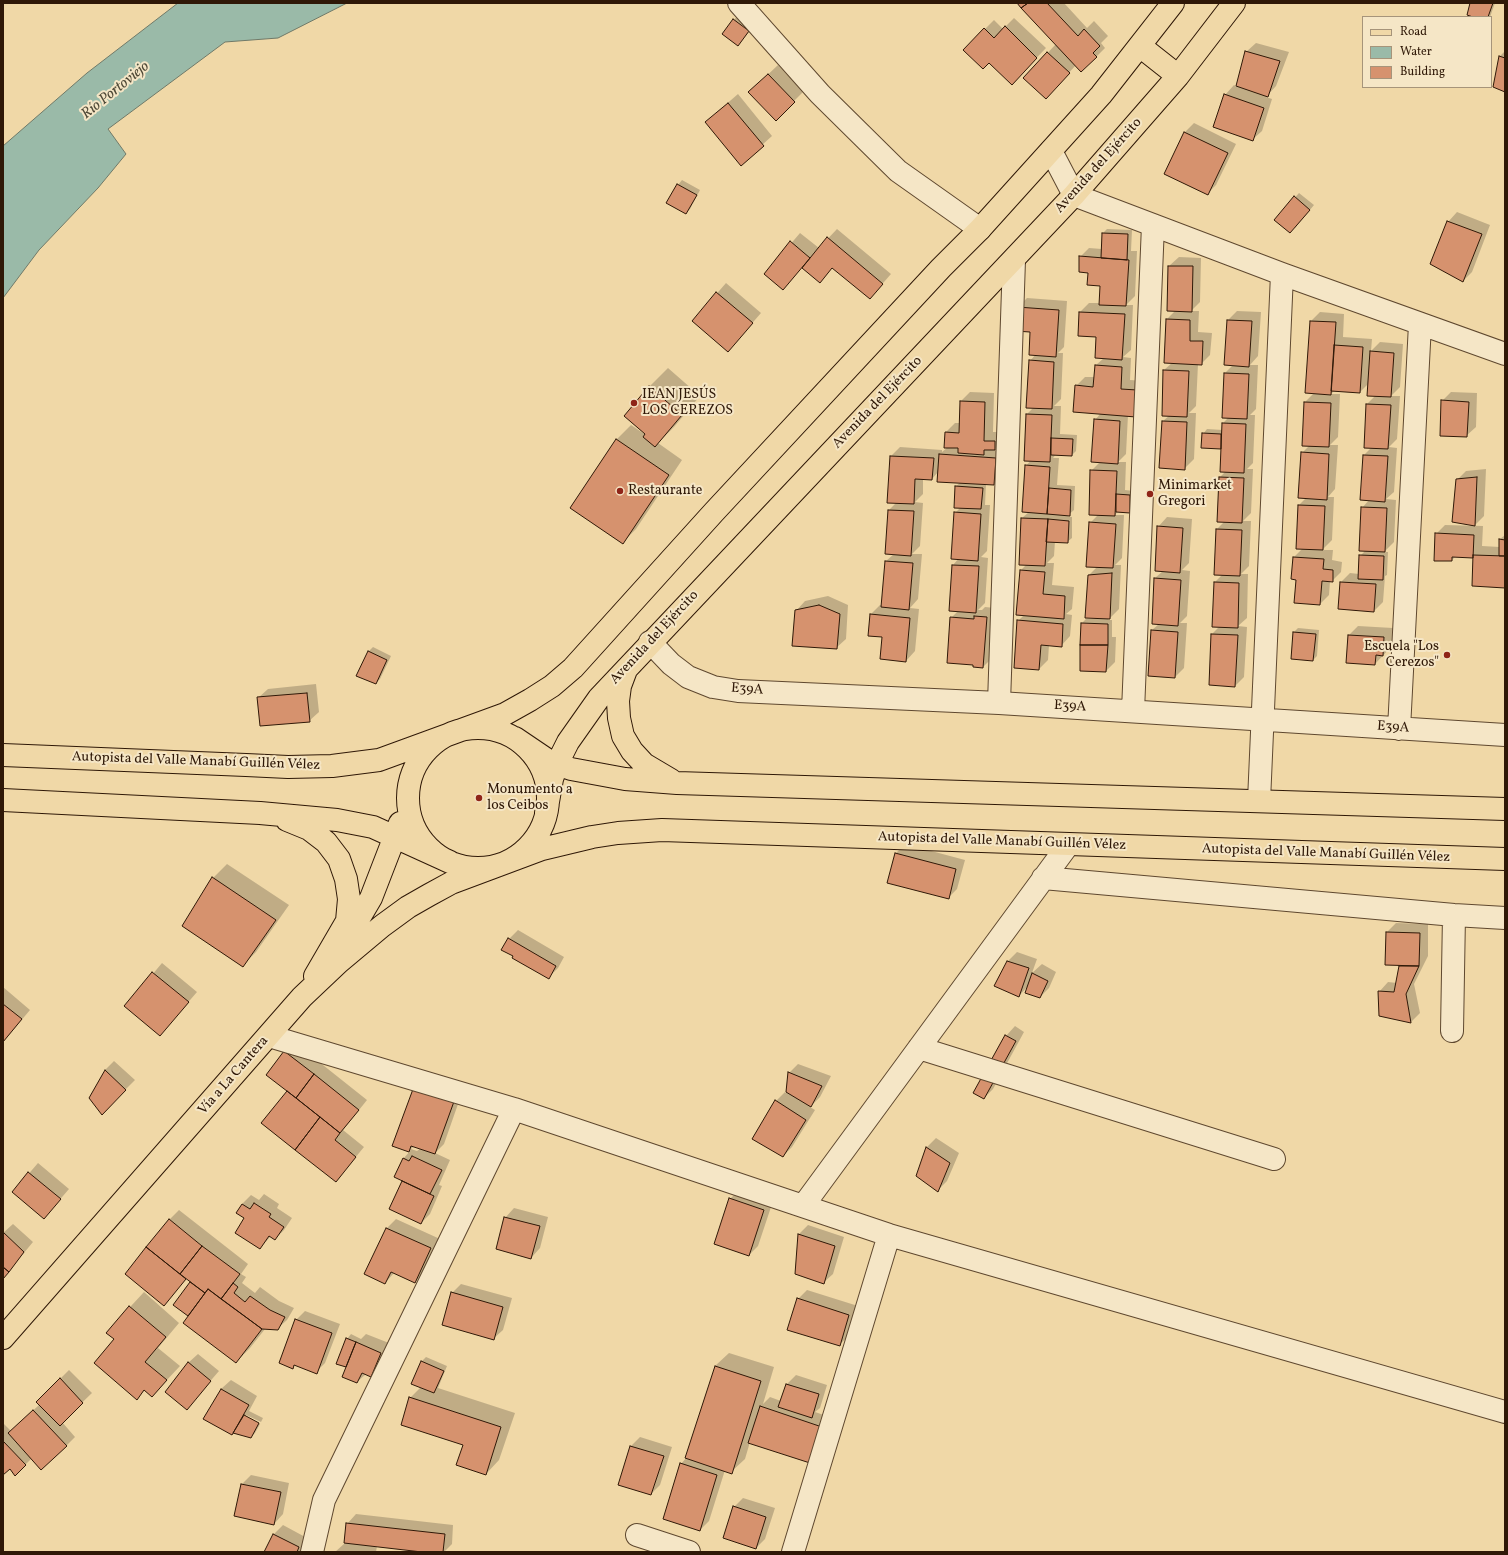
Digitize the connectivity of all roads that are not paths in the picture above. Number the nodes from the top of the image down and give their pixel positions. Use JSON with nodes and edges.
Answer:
{"nodes":[{"id":1,"x":739,"y":3,"type":"edge"},
{"id":2,"x":1173,"y":3,"type":"edge"},
{"id":3,"x":1234,"y":3,"type":"edge"},
{"id":4,"x":1140,"y":46,"type":"junction"},
{"id":5,"x":1178,"y":76,"type":"junction"},
{"id":6,"x":1051,"y":151,"type":"junction"},
{"id":7,"x":1074,"y":195,"type":"junction"},
{"id":8,"x":1153,"y":225,"type":"junction"},
{"id":9,"x":980,"y":229,"type":"junction"},
{"id":10,"x":1014,"y":260,"type":"junction"},
{"id":11,"x":1282,"y":274,"type":"junction"},
{"id":12,"x":1420,"y":324,"type":"junction"},
{"id":13,"x":1505,"y":354,"type":"edge"},
{"id":14,"x":650,"y":642,"type":"junction"},
{"id":15,"x":627,"y":668,"type":"junction"},
{"id":16,"x":999,"y":703,"type":"junction"},
{"id":17,"x":1133,"y":711,"type":"junction"},
{"id":18,"x":1263,"y":719,"type":"junction"},
{"id":19,"x":1399,"y":729,"type":"junction"},
{"id":20,"x":456,"y":732,"type":"junction"},
{"id":21,"x":1505,"y":735,"type":"edge"},
{"id":22,"x":515,"y":738,"type":"junction"},
{"id":23,"x":3,"y":755,"type":"edge"},
{"id":24,"x":557,"y":764,"type":"junction"},
{"id":25,"x":677,"y":783,"type":"junction"},
{"id":26,"x":409,"y":787,"type":"junction"},
{"id":27,"x":3,"y":800,"type":"edge"},
{"id":28,"x":1260,"y":801,"type":"junction"},
{"id":29,"x":1505,"y":809,"type":"edge"},
{"id":30,"x":260,"y":813,"type":"junction"},
{"id":31,"x":546,"y":813,"type":"junction"},
{"id":32,"x":396,"y":836,"type":"junction"},
{"id":33,"x":1068,"y":844,"type":"junction"},
{"id":34,"x":1505,"y":859,"type":"edge"},
{"id":35,"x":450,"y":862,"type":"junction"},
{"id":36,"x":504,"y":863,"type":"junction"},
{"id":37,"x":1043,"y":878,"type":"junction"},
{"id":38,"x":1454,"y":915,"type":"junction"},
{"id":39,"x":1505,"y":918,"type":"edge"},
{"id":40,"x":302,"y":997,"type":"junction"},
{"id":41,"x":1452,"y":1031,"type":"dead end"},
{"id":42,"x":269,"y":1036,"type":"junction"},
{"id":43,"x":919,"y":1048,"type":"junction"},
{"id":44,"x":514,"y":1109,"type":"junction"},
{"id":45,"x":1274,"y":1159,"type":"dead end"},
{"id":46,"x":803,"y":1206,"type":"junction"},
{"id":47,"x":889,"y":1235,"type":"junction"},
{"id":48,"x":3,"y":1338,"type":"edge"},
{"id":49,"x":1505,"y":1412,"type":"edge"},
{"id":50,"x":636,"y":1535,"type":"dead end"},
{"id":51,"x":312,"y":1552,"type":"edge"},
{"id":52,"x":689,"y":1552,"type":"edge"},
{"id":53,"x":793,"y":1552,"type":"edge"}],
"edges":[{"from":1,"to":9,"type":"street"},
{"from":2,"to":4,"type":"main road"},
{"from":3,"to":5,"type":"main road","name":"Avenida del Ejército"},
{"from":4,"to":5,"type":"main road"},
{"from":4,"to":6,"type":"main road"},
{"from":5,"to":7,"type":"main road","name":"Avenida del Ejército"},
{"from":6,"to":7,"type":"street"},
{"from":6,"to":9,"type":"main road"},
{"from":7,"to":8,"type":"street"},
{"from":7,"to":10,"type":"main road","name":"Avenida del Ejército"},
{"from":8,"to":11,"type":"street"},
{"from":8,"to":17,"type":"street"},
{"from":9,"to":20,"type":"main road"},
{"from":10,"to":14,"type":"main road","name":"Avenida del Ejército"},
{"from":10,"to":16,"type":"street"},
{"from":11,"to":12,"type":"street"},
{"from":11,"to":18,"type":"street"},
{"from":12,"to":13,"type":"street"},
{"from":12,"to":19,"type":"street"},
{"from":14,"to":15,"type":"main road","name":"Avenida del Ejército"},
{"from":14,"to":16,"type":"street","name":"E39A"},
{"from":15,"to":24,"type":"main road","name":"Avenida del Ejército"},
{"from":15,"to":25,"type":"main road"},
{"from":16,"to":17,"type":"street","name":"E39A"},
{"from":17,"to":18,"type":"street","name":"E39A"},
{"from":18,"to":19,"type":"street","name":"E39A"},
{"from":18,"to":28,"type":"street"},
{"from":19,"to":21,"type":"street","name":"E39A"},
{"from":20,"to":22,"type":"main road"},
{"from":20,"to":23,"type":"main road","name":"Autopista del Valle Manabí Guillén Vélez"},
{"from":20,"to":26,"type":"main road"},
{"from":22,"to":24,"type":"main road"},
{"from":22,"to":31,"type":"main road"},
{"from":24,"to":25,"type":"main road"},
{"from":24,"to":31,"type":"main road","name":"Avenida del Ejército"},
{"from":25,"to":28,"type":"main road"},
{"from":26,"to":32,"type":"main road"},
{"from":26,"to":35,"type":"main road"},
{"from":27,"to":30,"type":"main road"},
{"from":28,"to":29,"type":"main road"},
{"from":30,"to":32,"type":"main road"},
{"from":30,"to":40,"type":"main road"},
{"from":31,"to":36,"type":"main road"},
{"from":32,"to":35,"type":"main road"},
{"from":32,"to":40,"type":"main road"},
{"from":33,"to":34,"type":"main road","name":"Autopista del Valle Manabí Guillén Vélez"},
{"from":33,"to":36,"type":"main road","name":"Autopista del Valle Manabí Guillén Vélez"},
{"from":33,"to":37,"type":"street"},
{"from":35,"to":36,"type":"main road"},
{"from":36,"to":40,"type":"main road","name":"Vía a La Cantera"},
{"from":37,"to":38,"type":"street"},
{"from":37,"to":43,"type":"street"},
{"from":38,"to":39,"type":"street"},
{"from":38,"to":41,"type":"street"},
{"from":40,"to":42,"type":"main road","name":"Vía a La Cantera"},
{"from":42,"to":44,"type":"street"},
{"from":42,"to":48,"type":"main road","name":"Vía a La Cantera"},
{"from":43,"to":45,"type":"street"},
{"from":43,"to":46,"type":"street"},
{"from":44,"to":46,"type":"street"},
{"from":44,"to":51,"type":"street"},
{"from":46,"to":47,"type":"street"},
{"from":47,"to":49,"type":"street"},
{"from":47,"to":53,"type":"street"},
{"from":50,"to":52,"type":"street"}]}
